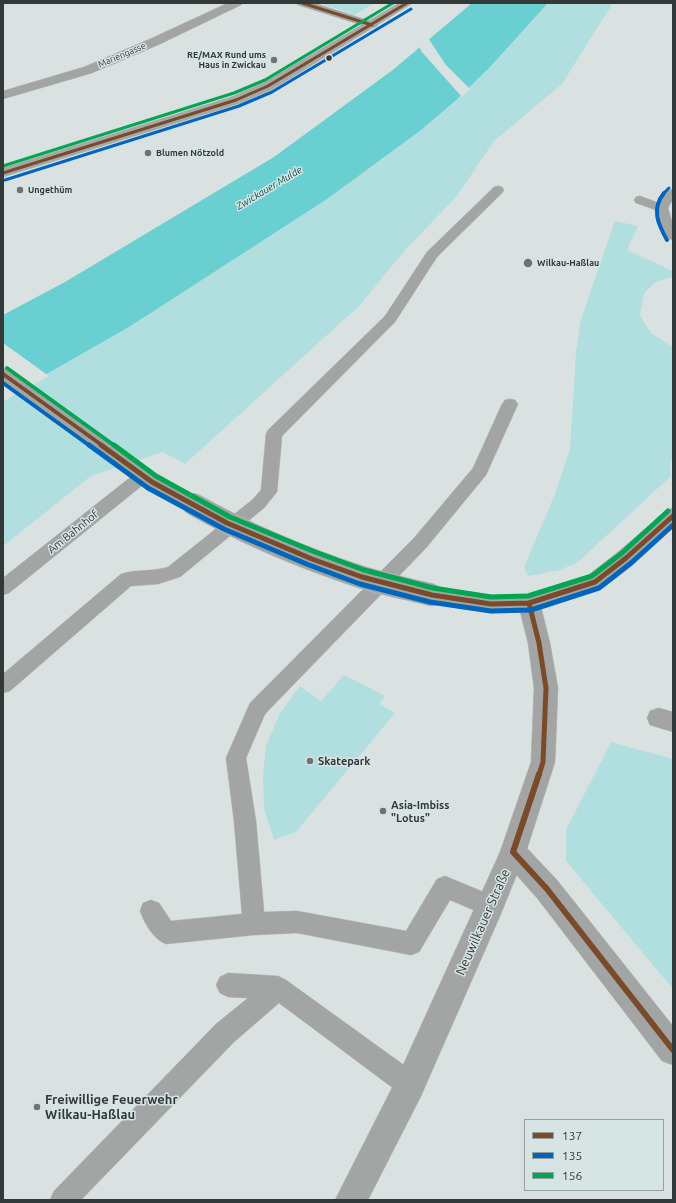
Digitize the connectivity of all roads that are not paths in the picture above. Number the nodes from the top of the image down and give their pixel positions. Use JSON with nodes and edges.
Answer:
{"nodes":[{"id":1,"x":237,"y":3,"type":"edge"},
{"id":2,"x":302,"y":3,"type":"edge"},
{"id":3,"x":407,"y":3,"type":"edge"},
{"id":4,"x":372,"y":25,"type":"junction"},
{"id":5,"x":3,"y":95,"type":"edge"},
{"id":6,"x":3,"y":173,"type":"edge"},
{"id":7,"x":498,"y":190,"type":"dead end"},
{"id":8,"x":673,"y":193,"type":"edge"},
{"id":9,"x":640,"y":200,"type":"dead end"},
{"id":10,"x":662,"y":208,"type":"junction"},
{"id":11,"x":671,"y":227,"type":"edge"},
{"id":12,"x":3,"y":374,"type":"edge"},
{"id":13,"x":510,"y":404,"type":"dead end"},
{"id":14,"x":143,"y":476,"type":"junction"},
{"id":15,"x":673,"y":516,"type":"edge"},
{"id":16,"x":3,"y":588,"type":"edge"},
{"id":17,"x":529,"y":603,"type":"junction"},
{"id":18,"x":3,"y":685,"type":"edge"},
{"id":19,"x":513,"y":852,"type":"junction"},
{"id":20,"x":490,"y":906,"type":"junction"},
{"id":21,"x":151,"y":911,"type":"dead end"},
{"id":22,"x":254,"y":924,"type":"junction"},
{"id":23,"x":228,"y":985,"type":"dead end"},
{"id":24,"x":278,"y":988,"type":"junction"},
{"id":25,"x":673,"y":1050,"type":"edge"},
{"id":26,"x":410,"y":1085,"type":"junction"},
{"id":27,"x":63,"y":1200,"type":"edge"},
{"id":28,"x":351,"y":1200,"type":"edge"}],
"edges":[{"from":1,"to":5,"type":"street","name":"Mariengasse"},
{"from":2,"to":4,"type":"street"},
{"from":3,"to":4,"type":"main road"},
{"from":4,"to":6,"type":"main road"},
{"from":7,"to":18,"type":"lane"},
{"from":8,"to":10,"type":"lane"},
{"from":9,"to":10,"type":"lane"},
{"from":10,"to":11,"type":"lane"},
{"from":12,"to":14,"type":"main road"},
{"from":13,"to":22,"type":"lane"},
{"from":14,"to":16,"type":"lane","name":"Am Bahnhof"},
{"from":14,"to":17,"type":"main road","bridge":true},
{"from":15,"to":17,"type":"main road"},
{"from":17,"to":19,"type":"street","name":"Neuwilkauer Straße"},
{"from":19,"to":20,"type":"street","name":"Neuwilkauer Straße"},
{"from":19,"to":25,"type":"street"},
{"from":20,"to":22,"type":"lane"},
{"from":20,"to":26,"type":"street","name":"Neuwilkauer Straße"},
{"from":21,"to":22,"type":"lane"},
{"from":23,"to":24,"type":"lane"},
{"from":24,"to":26,"type":"lane"},
{"from":24,"to":27,"type":"lane"},
{"from":26,"to":28,"type":"street","name":"Neuwilkauer Straße"}]}
